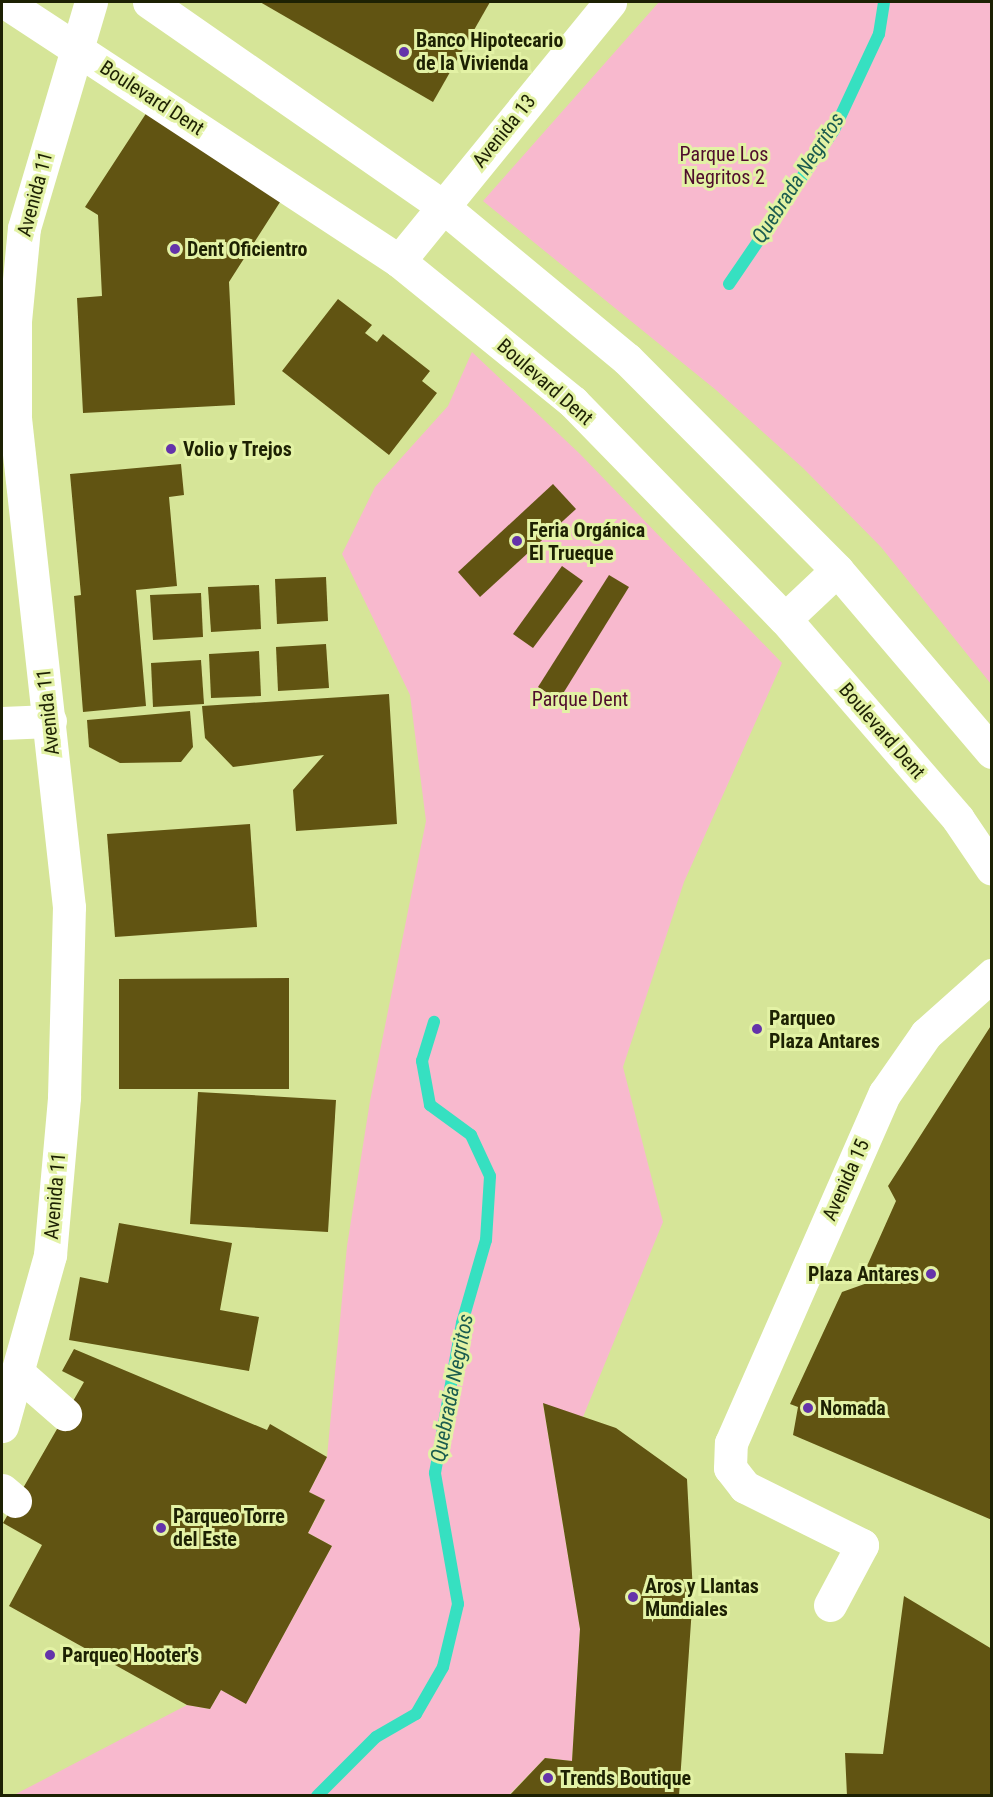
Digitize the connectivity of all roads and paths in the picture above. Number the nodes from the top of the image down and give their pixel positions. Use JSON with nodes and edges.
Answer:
{"nodes":[{"id":1,"x":4,"y":2,"type":"edge"},
{"id":2,"x":91,"y":2,"type":"edge"},
{"id":3,"x":149,"y":2,"type":"edge"},
{"id":4,"x":610,"y":2,"type":"edge"},
{"id":5,"x":77,"y":49,"type":"junction"},
{"id":6,"x":442,"y":206,"type":"junction"},
{"id":7,"x":399,"y":261,"type":"junction"},
{"id":8,"x":837,"y":570,"type":"junction"},
{"id":9,"x":785,"y":619,"type":"junction"},
{"id":10,"x":50,"y":722,"type":"junction"},
{"id":11,"x":2,"y":723,"type":"edge"},
{"id":12,"x":992,"y":752,"type":"edge"},
{"id":13,"x":992,"y":869,"type":"edge"},
{"id":14,"x":992,"y":975,"type":"edge"},
{"id":15,"x":17,"y":1372,"type":"junction"},
{"id":16,"x":65,"y":1414,"type":"dead end"},
{"id":17,"x":2,"y":1426,"type":"edge"},
{"id":18,"x":830,"y":1605,"type":"dead end"}],
"edges":[{"from":1,"to":5,"type":"street","name":"Boulevard Dent"},
{"from":2,"to":5,"type":"street","name":"Avenida 11"},
{"from":3,"to":6,"type":"street"},
{"from":4,"to":6,"type":"street","name":"Avenida 13"},
{"from":5,"to":7,"type":"street","name":"Boulevard Dent"},
{"from":5,"to":10,"type":"street","name":"Avenida 11"},
{"from":6,"to":7,"type":"street","name":"Avenida 13"},
{"from":6,"to":8,"type":"street"},
{"from":7,"to":9,"type":"street","name":"Boulevard Dent"},
{"from":8,"to":9,"type":"street"},
{"from":8,"to":12,"type":"street"},
{"from":9,"to":13,"type":"street","name":"Boulevard Dent"},
{"from":10,"to":11,"type":"street"},
{"from":10,"to":15,"type":"street","name":"Avenida 11"},
{"from":14,"to":18,"type":"street","name":"Avenida 15"},
{"from":15,"to":16,"type":"street"},
{"from":15,"to":17,"type":"street","name":"Avenida 11"}]}
